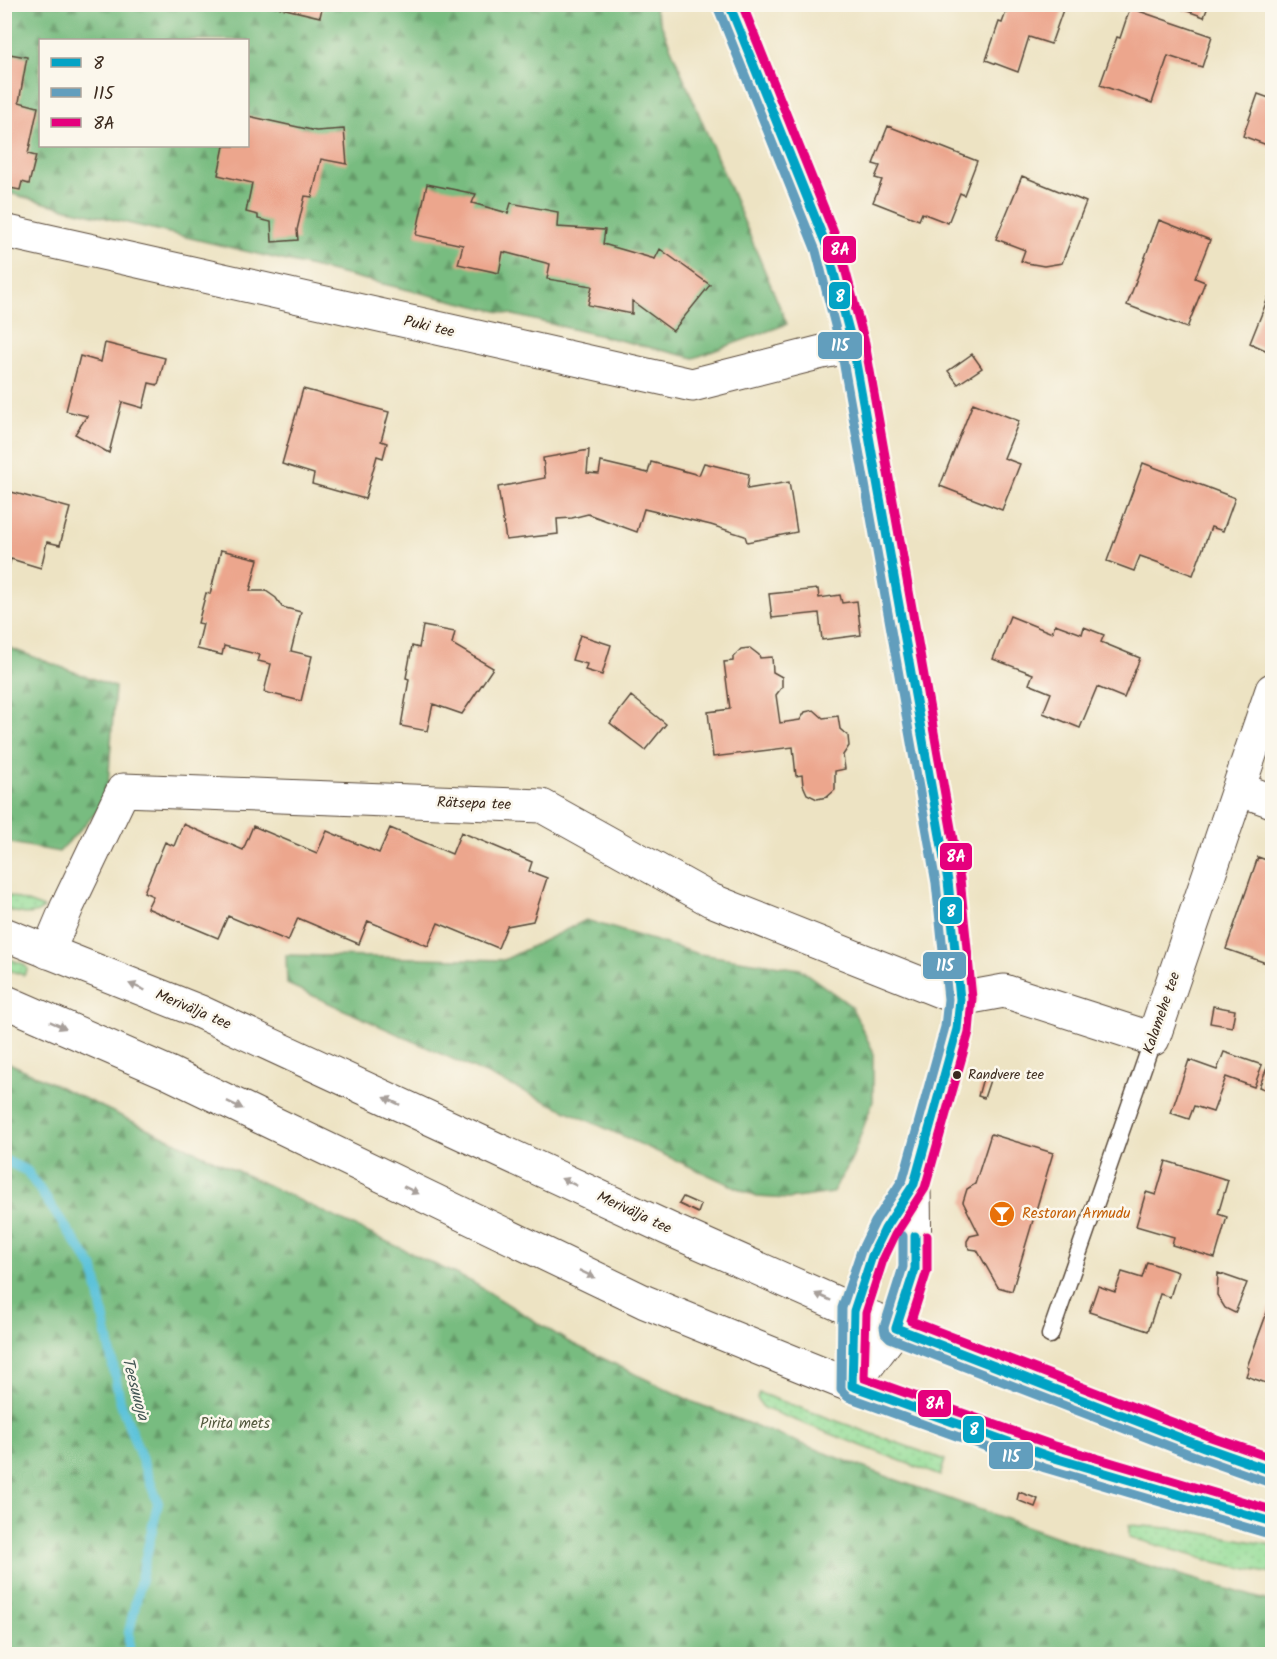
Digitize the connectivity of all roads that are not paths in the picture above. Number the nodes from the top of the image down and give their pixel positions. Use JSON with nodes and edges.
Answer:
{"nodes":[{"id":1,"x":729,"y":4,"type":"edge"},
{"id":2,"x":4,"y":231,"type":"edge"},
{"id":3,"x":853,"y":346,"type":"junction"},
{"id":4,"x":1272,"y":690,"type":"edge"},
{"id":5,"x":1239,"y":789,"type":"junction"},
{"id":6,"x":1272,"y":801,"type":"edge"},
{"id":7,"x":4,"y":934,"type":"edge"},
{"id":8,"x":48,"y":952,"type":"junction"},
{"id":9,"x":960,"y":999,"type":"junction"},
{"id":10,"x":4,"y":1001,"type":"edge"},
{"id":11,"x":1153,"y":1039,"type":"junction"},
{"id":12,"x":914,"y":1184,"type":"junction"},
{"id":13,"x":854,"y":1311,"type":"junction"},
{"id":14,"x":896,"y":1328,"type":"junction"},
{"id":15,"x":1050,"y":1335,"type":"dead end"},
{"id":16,"x":852,"y":1386,"type":"junction"},
{"id":17,"x":1272,"y":1471,"type":"edge"},
{"id":18,"x":1272,"y":1522,"type":"edge"}],
"edges":[{"from":1,"to":3,"type":"main road"},
{"from":2,"to":3,"type":"main road","name":"Puki tee"},
{"from":3,"to":9,"type":"main road"},
{"from":4,"to":5,"type":"main road","name":"Kalamehe tee"},
{"from":5,"to":6,"type":"main road"},
{"from":5,"to":11,"type":"main road","name":"Kalamehe tee"},
{"from":7,"to":8,"type":"main road","name":"Merivälja tee"},
{"from":8,"to":9,"type":"main road","name":"Rätsepa tee"},
{"from":13,"to":8,"type":"main road","name":"Merivälja tee","one_way":true},
{"from":9,"to":11,"type":"main road"},
{"from":9,"to":12,"type":"main road"},
{"from":10,"to":16,"type":"main road","one_way":true},
{"from":11,"to":15,"type":"lane","name":"Kalamehe tee"},
{"from":12,"to":13,"type":"main road"},
{"from":12,"to":14,"type":"main road"},
{"from":13,"to":14,"type":"main road","name":"Merivälja tee"},
{"from":13,"to":16,"type":"main road"},
{"from":14,"to":16,"type":"main road"},
{"from":14,"to":17,"type":"main road","name":"Merivälja tee"},
{"from":16,"to":18,"type":"main road"}]}
